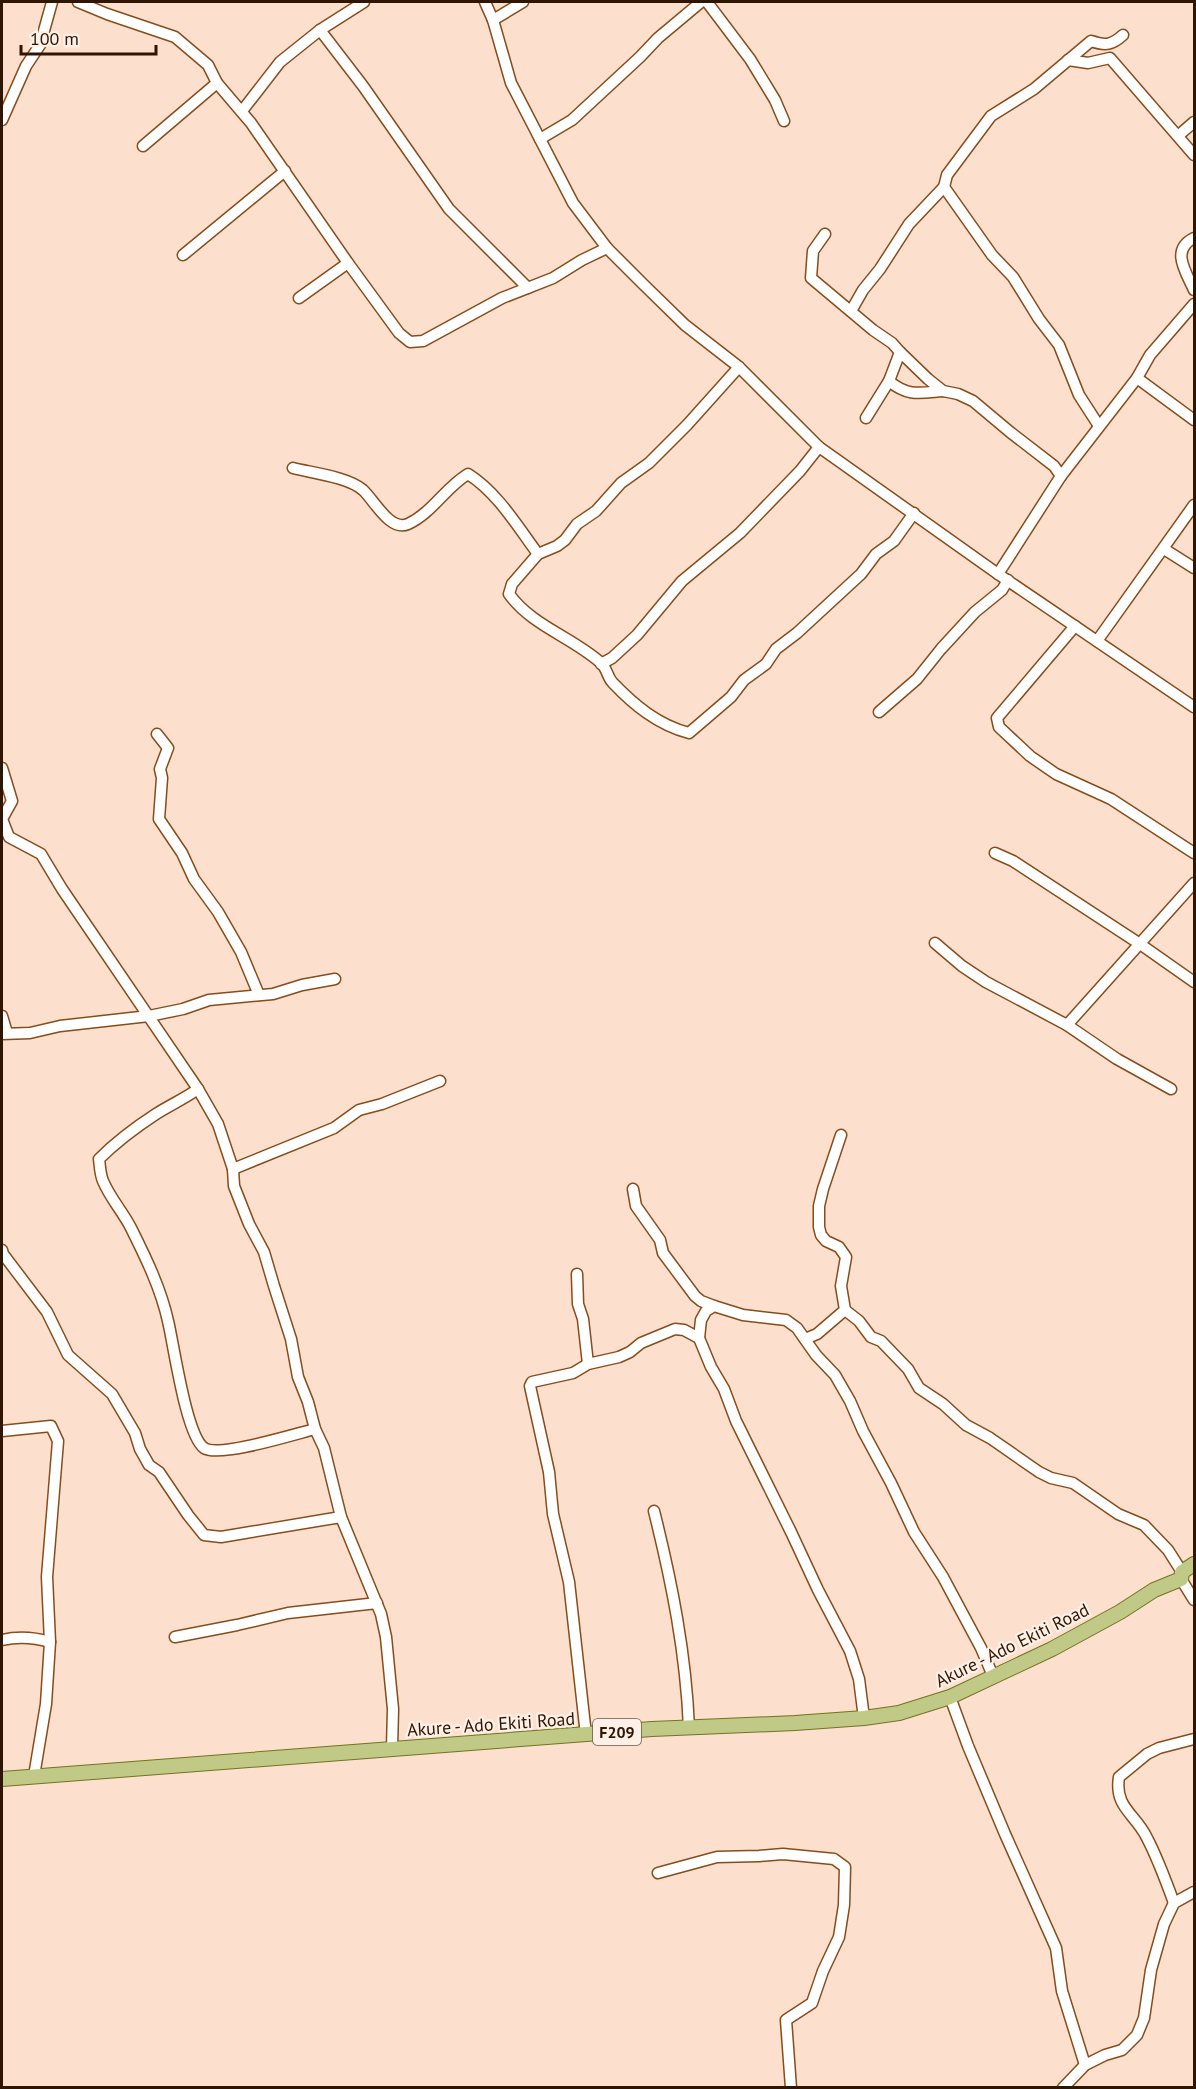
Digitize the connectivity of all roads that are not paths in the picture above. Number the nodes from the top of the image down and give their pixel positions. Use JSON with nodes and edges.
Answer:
{"nodes":[{"id":1,"x":52,"y":2,"type":"edge"},
{"id":2,"x":78,"y":2,"type":"edge"},
{"id":3,"x":364,"y":2,"type":"edge"},
{"id":4,"x":485,"y":2,"type":"edge"},
{"id":5,"x":523,"y":2,"type":"edge"},
{"id":6,"x":701,"y":2,"type":"edge"},
{"id":7,"x":707,"y":2,"type":"edge"},
{"id":8,"x":492,"y":20,"type":"junction"},
{"id":9,"x":320,"y":30,"type":"junction"},
{"id":10,"x":1123,"y":35,"type":"dead end"},
{"id":11,"x":1068,"y":60,"type":"junction"},
{"id":12,"x":217,"y":82,"type":"junction"},
{"id":13,"x":242,"y":111,"type":"junction"},
{"id":14,"x":2,"y":120,"type":"edge"},
{"id":15,"x":784,"y":120,"type":"dead end"},
{"id":16,"x":1194,"y":122,"type":"edge"},
{"id":17,"x":1179,"y":135,"type":"junction"},
{"id":18,"x":540,"y":139,"type":"junction"},
{"id":19,"x":143,"y":146,"type":"dead end"},
{"id":20,"x":1194,"y":155,"type":"edge"},
{"id":21,"x":285,"y":171,"type":"junction"},
{"id":22,"x":944,"y":187,"type":"junction"},
{"id":23,"x":825,"y":234,"type":"dead end"},
{"id":24,"x":1194,"y":238,"type":"edge"},
{"id":25,"x":607,"y":248,"type":"junction"},
{"id":26,"x":183,"y":255,"type":"dead end"},
{"id":27,"x":348,"y":263,"type":"junction"},
{"id":28,"x":528,"y":288,"type":"junction"},
{"id":29,"x":1194,"y":290,"type":"edge"},
{"id":30,"x":299,"y":298,"type":"dead end"},
{"id":31,"x":1194,"y":304,"type":"edge"},
{"id":32,"x":851,"y":311,"type":"junction"},
{"id":33,"x":900,"y":352,"type":"junction"},
{"id":34,"x":739,"y":367,"type":"junction"},
{"id":35,"x":1137,"y":378,"type":"junction"},
{"id":36,"x":889,"y":381,"type":"junction"},
{"id":37,"x":943,"y":391,"type":"junction"},
{"id":38,"x":866,"y":418,"type":"dead end"},
{"id":39,"x":1194,"y":420,"type":"edge"},
{"id":40,"x":1099,"y":426,"type":"junction"},
{"id":41,"x":819,"y":447,"type":"junction"},
{"id":42,"x":293,"y":468,"type":"dead end"},
{"id":43,"x":1061,"y":476,"type":"junction"},
{"id":44,"x":1194,"y":505,"type":"edge"},
{"id":45,"x":914,"y":513,"type":"junction"},
{"id":46,"x":1164,"y":549,"type":"junction"},
{"id":47,"x":538,"y":554,"type":"junction"},
{"id":48,"x":1194,"y":568,"type":"edge"},
{"id":49,"x":998,"y":574,"type":"junction"},
{"id":50,"x":1008,"y":580,"type":"junction"},
{"id":51,"x":1075,"y":626,"type":"junction"},
{"id":52,"x":1097,"y":641,"type":"junction"},
{"id":53,"x":601,"y":664,"type":"junction"},
{"id":54,"x":1194,"y":707,"type":"edge"},
{"id":55,"x":879,"y":712,"type":"dead end"},
{"id":56,"x":157,"y":734,"type":"dead end"},
{"id":57,"x":2,"y":768,"type":"edge"},
{"id":58,"x":995,"y":853,"type":"dead end"},
{"id":59,"x":1194,"y":853,"type":"edge"},
{"id":60,"x":1194,"y":883,"type":"edge"},
{"id":61,"x":935,"y":943,"type":"dead end"},
{"id":62,"x":1140,"y":944,"type":"junction"},
{"id":63,"x":335,"y":979,"type":"dead end"},
{"id":64,"x":1194,"y":982,"type":"edge"},
{"id":65,"x":259,"y":995,"type":"junction"},
{"id":66,"x":2,"y":1016,"type":"edge"},
{"id":67,"x":149,"y":1016,"type":"junction"},
{"id":68,"x":1067,"y":1025,"type":"junction"},
{"id":69,"x":4,"y":1034,"type":"edge"},
{"id":70,"x":440,"y":1081,"type":"dead end"},
{"id":71,"x":198,"y":1089,"type":"junction"},
{"id":72,"x":1171,"y":1089,"type":"dead end"},
{"id":73,"x":841,"y":1134,"type":"dead end"},
{"id":74,"x":233,"y":1169,"type":"junction"},
{"id":75,"x":633,"y":1189,"type":"dead end"},
{"id":76,"x":2,"y":1250,"type":"edge"},
{"id":77,"x":577,"y":1274,"type":"dead end"},
{"id":78,"x":695,"y":1296,"type":"junction"},
{"id":79,"x":714,"y":1306,"type":"junction"},
{"id":80,"x":845,"y":1310,"type":"junction"},
{"id":81,"x":701,"y":1320,"type":"junction"},
{"id":82,"x":699,"y":1338,"type":"junction"},
{"id":83,"x":805,"y":1339,"type":"junction"},
{"id":84,"x":588,"y":1364,"type":"junction"},
{"id":85,"x":315,"y":1429,"type":"junction"},
{"id":86,"x":2,"y":1431,"type":"edge"},
{"id":87,"x":654,"y":1511,"type":"dead end"},
{"id":88,"x":341,"y":1517,"type":"junction"},
{"id":89,"x":1194,"y":1564,"type":"edge"},
{"id":90,"x":1182,"y":1575,"type":"junction"},
{"id":91,"x":1194,"y":1600,"type":"edge"},
{"id":92,"x":377,"y":1603,"type":"junction"},
{"id":93,"x":175,"y":1637,"type":"dead end"},
{"id":94,"x":2,"y":1640,"type":"edge"},
{"id":95,"x":50,"y":1642,"type":"junction"},
{"id":96,"x":993,"y":1676,"type":"junction"},
{"id":97,"x":950,"y":1697,"type":"junction"},
{"id":98,"x":864,"y":1718,"type":"junction"},
{"id":99,"x":689,"y":1728,"type":"junction"},
{"id":100,"x":586,"y":1735,"type":"junction"},
{"id":101,"x":1194,"y":1739,"type":"edge"},
{"id":102,"x":392,"y":1748,"type":"junction"},
{"id":103,"x":34,"y":1776,"type":"junction"},
{"id":104,"x":2,"y":1779,"type":"edge"},
{"id":105,"x":658,"y":1873,"type":"dead end"},
{"id":106,"x":1194,"y":1892,"type":"edge"},
{"id":107,"x":1174,"y":1903,"type":"junction"},
{"id":108,"x":1084,"y":2065,"type":"junction"},
{"id":109,"x":790,"y":2088,"type":"edge"},
{"id":110,"x":1063,"y":2088,"type":"edge"}],
"edges":[{"from":1,"to":14,"type":"street"},
{"from":2,"to":12,"type":"street"},
{"from":3,"to":9,"type":"street"},
{"from":4,"to":8,"type":"street"},
{"from":5,"to":8,"type":"street"},
{"from":6,"to":18,"type":"street"},
{"from":7,"to":15,"type":"street"},
{"from":8,"to":18,"type":"street"},
{"from":9,"to":13,"type":"street"},
{"from":9,"to":28,"type":"street"},
{"from":10,"to":11,"type":"street"},
{"from":11,"to":17,"type":"street"},
{"from":11,"to":22,"type":"street"},
{"from":12,"to":13,"type":"street"},
{"from":12,"to":19,"type":"street"},
{"from":13,"to":21,"type":"street"},
{"from":16,"to":17,"type":"street"},
{"from":17,"to":20,"type":"street"},
{"from":18,"to":25,"type":"street"},
{"from":21,"to":26,"type":"street"},
{"from":21,"to":27,"type":"street"},
{"from":22,"to":32,"type":"street"},
{"from":22,"to":40,"type":"street"},
{"from":23,"to":32,"type":"street"},
{"from":24,"to":29,"type":"street"},
{"from":25,"to":28,"type":"street"},
{"from":25,"to":34,"type":"street"},
{"from":27,"to":28,"type":"street"},
{"from":27,"to":30,"type":"street"},
{"from":31,"to":35,"type":"street"},
{"from":32,"to":33,"type":"street"},
{"from":33,"to":36,"type":"street"},
{"from":33,"to":37,"type":"street"},
{"from":34,"to":41,"type":"street"},
{"from":34,"to":47,"type":"street"},
{"from":35,"to":39,"type":"street"},
{"from":35,"to":40,"type":"street"},
{"from":36,"to":37,"type":"street"},
{"from":36,"to":38,"type":"street"},
{"from":37,"to":43,"type":"street"},
{"from":40,"to":43,"type":"street"},
{"from":41,"to":45,"type":"street"},
{"from":41,"to":53,"type":"street"},
{"from":42,"to":47,"type":"street"},
{"from":43,"to":49,"type":"street"},
{"from":44,"to":46,"type":"street"},
{"from":45,"to":49,"type":"street"},
{"from":45,"to":53,"type":"street"},
{"from":46,"to":48,"type":"street"},
{"from":46,"to":52,"type":"street"},
{"from":47,"to":53,"type":"street"},
{"from":49,"to":50,"type":"street"},
{"from":50,"to":51,"type":"street"},
{"from":50,"to":55,"type":"street"},
{"from":51,"to":52,"type":"street"},
{"from":51,"to":59,"type":"street"},
{"from":52,"to":54,"type":"street"},
{"from":56,"to":65,"type":"street"},
{"from":57,"to":67,"type":"street"},
{"from":58,"to":62,"type":"street"},
{"from":60,"to":62,"type":"street"},
{"from":61,"to":68,"type":"street"},
{"from":62,"to":64,"type":"street"},
{"from":62,"to":68,"type":"street"},
{"from":63,"to":65,"type":"street"},
{"from":65,"to":67,"type":"street"},
{"from":66,"to":69,"type":"street"},
{"from":67,"to":69,"type":"street"},
{"from":67,"to":71,"type":"street"},
{"from":68,"to":72,"type":"street"},
{"from":70,"to":74,"type":"street"},
{"from":71,"to":74,"type":"street"},
{"from":71,"to":85,"type":"street"},
{"from":73,"to":80,"type":"street"},
{"from":74,"to":85,"type":"street"},
{"from":75,"to":78,"type":"street"},
{"from":76,"to":88,"type":"street"},
{"from":77,"to":84,"type":"street"},
{"from":78,"to":79,"type":"street"},
{"from":78,"to":81,"type":"street"},
{"from":79,"to":81,"type":"street"},
{"from":79,"to":83,"type":"street"},
{"from":80,"to":83,"type":"street"},
{"from":80,"to":90,"type":"street"},
{"from":81,"to":82,"type":"street"},
{"from":82,"to":84,"type":"street"},
{"from":82,"to":98,"type":"street"},
{"from":83,"to":96,"type":"street"},
{"from":84,"to":100,"type":"street"},
{"from":85,"to":88,"type":"street"},
{"from":86,"to":95,"type":"street"},
{"from":87,"to":99,"type":"street"},
{"from":88,"to":92,"type":"street"},
{"from":89,"to":90,"type":"main road","name":"Akure - Ado Ekiti Road","number":"F209"},
{"from":90,"to":91,"type":"street"},
{"from":90,"to":96,"type":"main road","name":"Akure - Ado Ekiti Road","number":"F209"},
{"from":92,"to":93,"type":"street"},
{"from":92,"to":102,"type":"street"},
{"from":94,"to":95,"type":"street"},
{"from":95,"to":103,"type":"street"},
{"from":96,"to":97,"type":"main road","name":"Akure - Ado Ekiti Road","number":"F209"},
{"from":97,"to":98,"type":"main road","name":"Akure - Ado Ekiti Road","number":"F209"},
{"from":97,"to":108,"type":"street"},
{"from":98,"to":99,"type":"main road","name":"Akure - Ado Ekiti Road","number":"F209"},
{"from":99,"to":100,"type":"main road","name":"Akure - Ado Ekiti Road","number":"F209"},
{"from":100,"to":102,"type":"main road","name":"Akure - Ado Ekiti Road","number":"F209"},
{"from":101,"to":107,"type":"street"},
{"from":102,"to":103,"type":"main road","name":"Akure - Ado Ekiti Road","number":"F209"},
{"from":103,"to":104,"type":"main road","name":"Akure - Ado Ekiti Road","number":"F209"},
{"from":105,"to":109,"type":"street"},
{"from":106,"to":107,"type":"street"},
{"from":107,"to":108,"type":"street"},
{"from":108,"to":110,"type":"street"}]}
